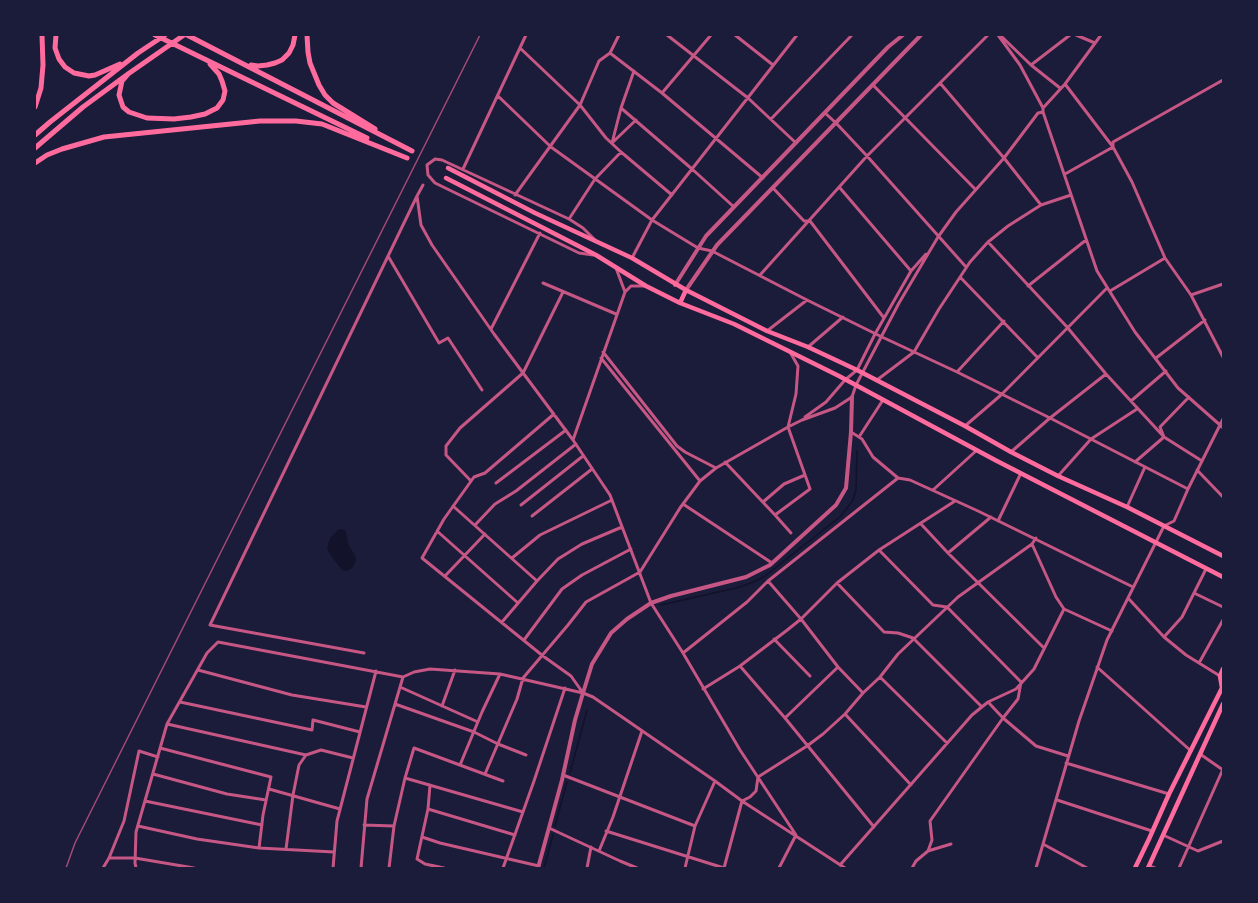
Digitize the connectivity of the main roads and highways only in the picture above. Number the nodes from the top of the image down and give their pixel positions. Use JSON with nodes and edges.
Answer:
{"nodes":[{"id":1,"x":42,"y":35,"type":"edge"},
{"id":2,"x":56,"y":35,"type":"edge"},
{"id":3,"x":156,"y":35,"type":"edge"},
{"id":4,"x":165,"y":35,"type":"edge"},
{"id":5,"x":184,"y":35,"type":"edge"},
{"id":6,"x":188,"y":35,"type":"edge"},
{"id":7,"x":295,"y":35,"type":"edge"},
{"id":8,"x":307,"y":35,"type":"edge"},
{"id":9,"x":138,"y":53,"type":"junction"},
{"id":10,"x":204,"y":59,"type":"junction"},
{"id":11,"x":244,"y":63,"type":"junction"},
{"id":12,"x":128,"y":74,"type":"junction"},
{"id":13,"x":35,"y":107,"type":"edge"},
{"id":14,"x":35,"y":135,"type":"edge"},
{"id":15,"x":35,"y":148,"type":"edge"},
{"id":16,"x":35,"y":163,"type":"edge"},
{"id":17,"x":448,"y":168,"type":"dead end"},
{"id":18,"x":446,"y":178,"type":"dead end"},
{"id":19,"x":686,"y":290,"type":"junction"},
{"id":20,"x":680,"y":303,"type":"junction"},
{"id":21,"x":1222,"y":554,"type":"edge"},
{"id":22,"x":1223,"y":577,"type":"edge"},
{"id":23,"x":1223,"y":669,"type":"edge"},
{"id":24,"x":1223,"y":687,"type":"edge"},
{"id":25,"x":1223,"y":704,"type":"edge"},
{"id":26,"x":1149,"y":867,"type":"edge"},
{"id":27,"x":1135,"y":868,"type":"edge"}],
"edges":[{"from":1,"to":13,"type":"highway"},
{"from":2,"to":9,"type":"highway"},
{"from":3,"to":10,"type":"highway"},
{"from":4,"to":9,"type":"highway"},
{"from":5,"to":12,"type":"highway"},
{"from":6,"to":11,"type":"highway"},
{"from":7,"to":11,"type":"highway"},
{"from":8,"to":11,"type":"highway"},
{"from":9,"to":14,"type":"highway"},
{"from":10,"to":12,"type":"highway"},
{"from":10,"to":16,"type":"highway"},
{"from":12,"to":15,"type":"highway"},
{"from":17,"to":19,"type":"main road"},
{"from":18,"to":20,"type":"main road"},
{"from":19,"to":20,"type":"main road"},
{"from":19,"to":21,"type":"main road"},
{"from":20,"to":22,"type":"main road"},
{"from":23,"to":24,"type":"main road"},
{"from":24,"to":27,"type":"main road"},
{"from":25,"to":26,"type":"main road"}]}
